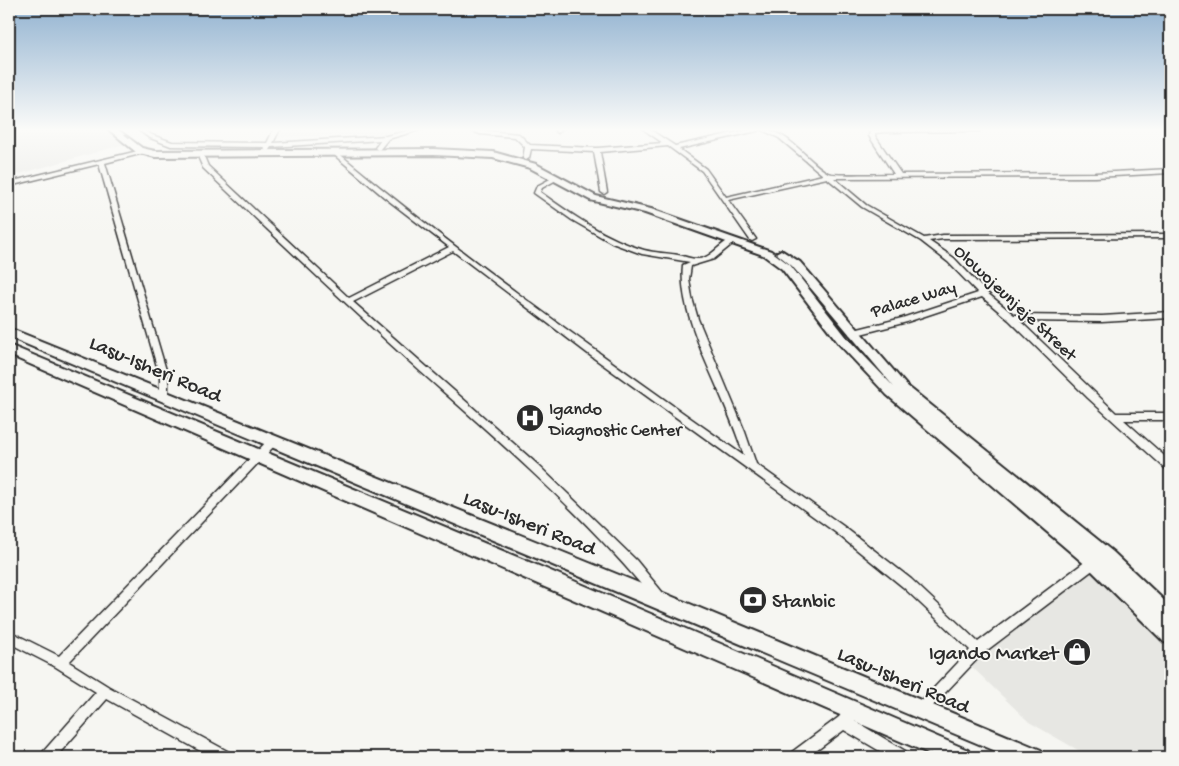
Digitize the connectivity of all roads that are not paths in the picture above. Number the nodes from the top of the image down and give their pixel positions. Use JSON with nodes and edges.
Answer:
{"nodes":[{"id":1,"x":94,"y":165,"type":"edge"},
{"id":2,"x":103,"y":165,"type":"edge"},
{"id":3,"x":204,"y":165,"type":"edge"},
{"id":4,"x":359,"y":165,"type":"edge"},
{"id":5,"x":529,"y":165,"type":"edge"},
{"id":6,"x":545,"y":165,"type":"edge"},
{"id":7,"x":599,"y":165,"type":"edge"},
{"id":8,"x":697,"y":165,"type":"edge"},
{"id":9,"x":814,"y":165,"type":"edge"},
{"id":10,"x":892,"y":165,"type":"edge"},
{"id":11,"x":1170,"y":171,"type":"edge"},
{"id":12,"x":828,"y":176,"type":"junction"},
{"id":13,"x":899,"y":176,"type":"junction"},
{"id":14,"x":556,"y":178,"type":"junction"},
{"id":15,"x":9,"y":184,"type":"edge"},
{"id":16,"x":604,"y":192,"type":"junction"},
{"id":17,"x":724,"y":199,"type":"junction"},
{"id":18,"x":1170,"y":236,"type":"edge"},
{"id":19,"x":752,"y":239,"type":"junction"},
{"id":20,"x":734,"y":240,"type":"junction"},
{"id":21,"x":922,"y":240,"type":"junction"},
{"id":22,"x":454,"y":248,"type":"junction"},
{"id":23,"x":696,"y":261,"type":"junction"},
{"id":24,"x":983,"y":294,"type":"junction"},
{"id":25,"x":348,"y":302,"type":"junction"},
{"id":26,"x":1170,"y":315,"type":"edge"},
{"id":27,"x":1012,"y":318,"type":"junction"},
{"id":28,"x":9,"y":332,"type":"edge"},
{"id":29,"x":853,"y":333,"type":"junction"},
{"id":30,"x":9,"y":350,"type":"edge"},
{"id":31,"x":164,"y":395,"type":"junction"},
{"id":32,"x":1170,"y":416,"type":"edge"},
{"id":33,"x":1114,"y":418,"type":"junction"},
{"id":34,"x":273,"y":441,"type":"junction"},
{"id":35,"x":260,"y":456,"type":"junction"},
{"id":36,"x":751,"y":464,"type":"junction"},
{"id":37,"x":1170,"y":467,"type":"edge"},
{"id":38,"x":1094,"y":562,"type":"junction"},
{"id":39,"x":660,"y":600,"type":"junction"},
{"id":40,"x":1170,"y":617,"type":"edge"},
{"id":41,"x":1170,"y":636,"type":"edge"},
{"id":42,"x":9,"y":637,"type":"edge"},
{"id":43,"x":978,"y":650,"type":"junction"},
{"id":44,"x":60,"y":663,"type":"junction"},
{"id":45,"x":105,"y":691,"type":"junction"},
{"id":46,"x":920,"y":711,"type":"junction"},
{"id":47,"x":848,"y":716,"type":"junction"},
{"id":48,"x":48,"y":757,"type":"edge"},
{"id":49,"x":224,"y":757,"type":"edge"},
{"id":50,"x":798,"y":757,"type":"edge"},
{"id":51,"x":902,"y":757,"type":"edge"},
{"id":52,"x":961,"y":757,"type":"edge"},
{"id":53,"x":1034,"y":757,"type":"edge"}],
"edges":[{"from":1,"to":15,"type":"street"},
{"from":2,"to":31,"type":"street"},
{"from":3,"to":25,"type":"street"},
{"from":4,"to":22,"type":"street"},
{"from":5,"to":14,"type":"main road"},
{"from":6,"to":16,"type":"main road"},
{"from":7,"to":16,"type":"street"},
{"from":8,"to":17,"type":"street"},
{"from":9,"to":12,"type":"street"},
{"from":10,"to":13,"type":"street"},
{"from":11,"to":13,"type":"street"},
{"from":12,"to":13,"type":"street"},
{"from":12,"to":17,"type":"street"},
{"from":12,"to":21,"type":"street","name":"Olowojeunjeje Street"},
{"from":14,"to":20,"type":"main road"},
{"from":14,"to":23,"type":"street"},
{"from":16,"to":19,"type":"main road"},
{"from":17,"to":19,"type":"street"},
{"from":18,"to":21,"type":"street"},
{"from":19,"to":29,"type":"main road"},
{"from":20,"to":23,"type":"street"},
{"from":20,"to":38,"type":"main road"},
{"from":21,"to":24,"type":"street","name":"Olowojeunjeje Street"},
{"from":22,"to":25,"type":"street"},
{"from":22,"to":36,"type":"street"},
{"from":23,"to":36,"type":"street"},
{"from":24,"to":27,"type":"street","name":"Olowojeunjeje Street"},
{"from":24,"to":29,"type":"street","name":"Palace Way"},
{"from":25,"to":39,"type":"street"},
{"from":26,"to":27,"type":"street"},
{"from":27,"to":33,"type":"street","name":"Olowojeunjeje Street"},
{"from":28,"to":31,"type":"main road","name":"Lasu-Isheri Road"},
{"from":29,"to":40,"type":"main road"},
{"from":30,"to":35,"type":"main road"},
{"from":31,"to":34,"type":"main road","name":"Lasu-Isheri Road"},
{"from":32,"to":33,"type":"street"},
{"from":33,"to":37,"type":"street","name":"Olowojeunjeje Street"},
{"from":34,"to":35,"type":"street"},
{"from":34,"to":39,"type":"main road","name":"Lasu-Isheri Road"},
{"from":35,"to":44,"type":"street"},
{"from":35,"to":47,"type":"main road"},
{"from":36,"to":43,"type":"street"},
{"from":38,"to":41,"type":"main road"},
{"from":38,"to":43,"type":"street"},
{"from":39,"to":46,"type":"main road","name":"Lasu-Isheri Road"},
{"from":42,"to":44,"type":"street"},
{"from":43,"to":46,"type":"street"},
{"from":44,"to":45,"type":"street"},
{"from":45,"to":48,"type":"street"},
{"from":45,"to":49,"type":"street"},
{"from":46,"to":53,"type":"main road","name":"Lasu-Isheri Road"},
{"from":47,"to":50,"type":"street"},
{"from":47,"to":51,"type":"street"},
{"from":47,"to":52,"type":"main road"}]}
